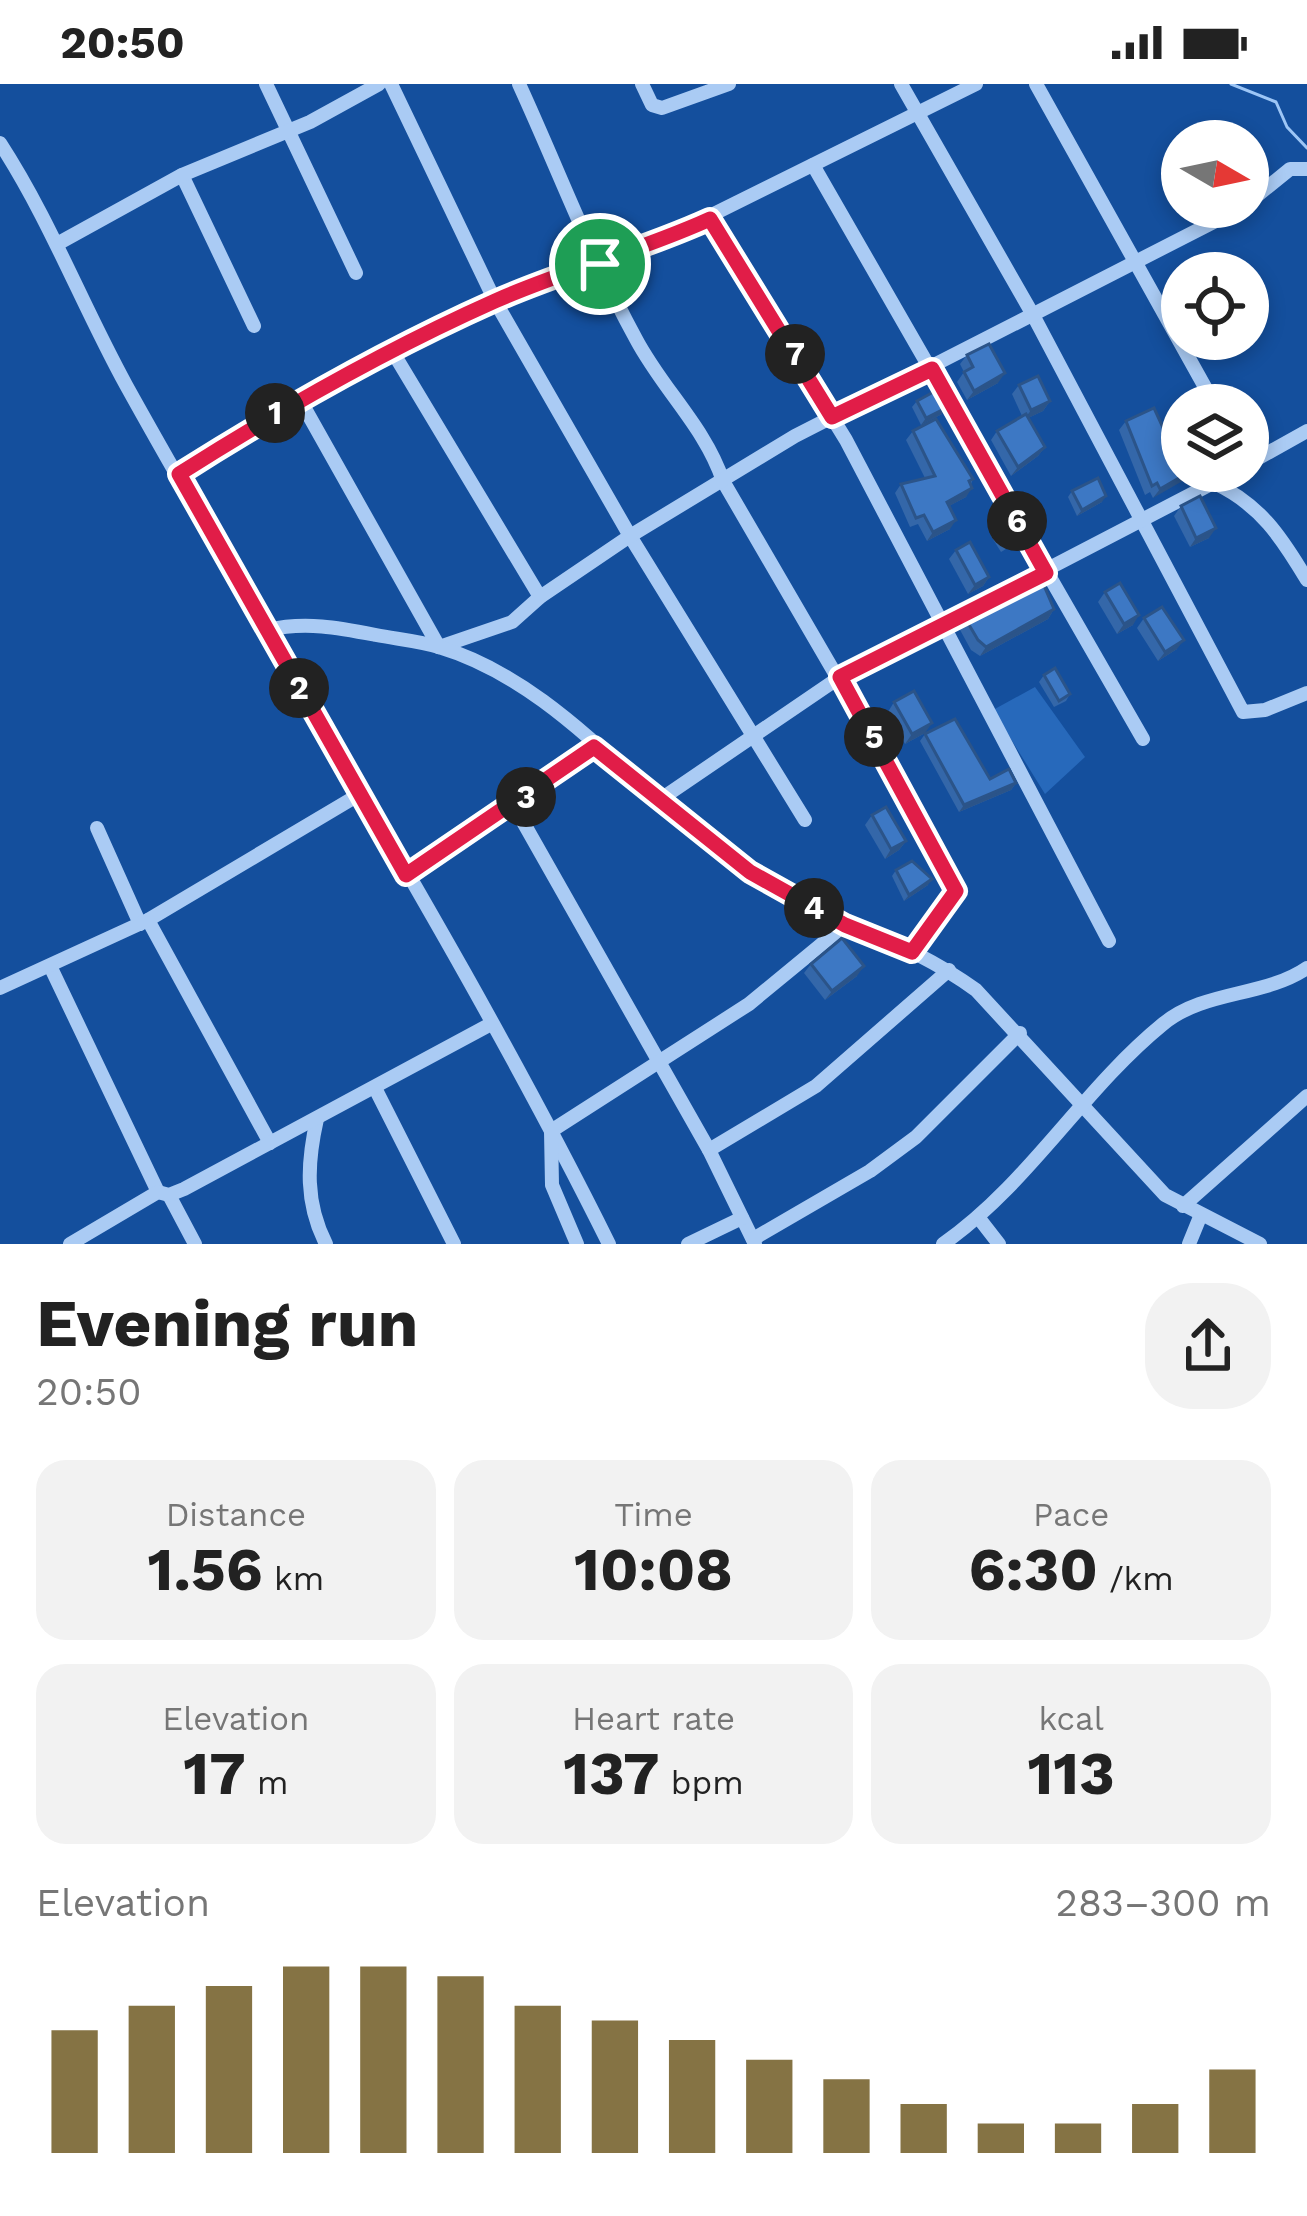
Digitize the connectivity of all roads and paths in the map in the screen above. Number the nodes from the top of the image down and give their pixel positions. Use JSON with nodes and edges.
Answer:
{"nodes":[{"id":1,"x":266,"y":84,"type":"edge"},
{"id":2,"x":379,"y":84,"type":"edge"},
{"id":3,"x":391,"y":84,"type":"edge"},
{"id":4,"x":519,"y":84,"type":"edge"},
{"id":5,"x":642,"y":84,"type":"edge"},
{"id":6,"x":729,"y":84,"type":"edge"},
{"id":7,"x":901,"y":84,"type":"edge"},
{"id":8,"x":976,"y":84,"type":"edge"},
{"id":9,"x":1036,"y":84,"type":"edge"},
{"id":10,"x":919,"y":115,"type":"junction"},
{"id":11,"x":288,"y":131,"type":"junction"},
{"id":12,"x":0,"y":143,"type":"edge"},
{"id":13,"x":813,"y":165,"type":"junction"},
{"id":14,"x":6,"y":167,"type":"edge"},
{"id":15,"x":1307,"y":169,"type":"edge"},
{"id":16,"x":182,"y":175,"type":"junction"},
{"id":17,"x":1269,"y":186,"type":"edge"},
{"id":18,"x":710,"y":219,"type":"junction"},
{"id":19,"x":1203,"y":228,"type":"edge"},
{"id":20,"x":57,"y":244,"type":"junction"},
{"id":21,"x":600,"y":264,"type":"junction"},
{"id":22,"x":1134,"y":266,"type":"junction"},
{"id":23,"x":356,"y":273,"type":"dead end"},
{"id":24,"x":495,"y":301,"type":"junction"},
{"id":25,"x":1033,"y":315,"type":"junction"},
{"id":26,"x":254,"y":326,"type":"dead end"},
{"id":27,"x":394,"y":354,"type":"junction"},
{"id":28,"x":932,"y":369,"type":"junction"},
{"id":29,"x":1203,"y":384,"type":"edge"},
{"id":30,"x":299,"y":398,"type":"junction"},
{"id":31,"x":832,"y":417,"type":"junction"},
{"id":32,"x":1307,"y":430,"type":"edge"},
{"id":33,"x":1269,"y":451,"type":"edge"},
{"id":34,"x":179,"y":474,"type":"junction"},
{"id":35,"x":723,"y":481,"type":"junction"},
{"id":36,"x":1198,"y":492,"type":"edge"},
{"id":37,"x":1234,"y":492,"type":"edge"},
{"id":38,"x":1140,"y":525,"type":"junction"},
{"id":39,"x":630,"y":536,"type":"junction"},
{"id":40,"x":1046,"y":573,"type":"junction"},
{"id":41,"x":1307,"y":580,"type":"edge"},
{"id":42,"x":539,"y":597,"type":"junction"},
{"id":43,"x":946,"y":624,"type":"junction"},
{"id":44,"x":268,"y":630,"type":"junction"},
{"id":45,"x":439,"y":646,"type":"junction"},
{"id":46,"x":840,"y":677,"type":"junction"},
{"id":47,"x":1307,"y":693,"type":"edge"},
{"id":48,"x":755,"y":735,"type":"junction"},
{"id":49,"x":1143,"y":739,"type":"dead end"},
{"id":50,"x":594,"y":747,"type":"junction"},
{"id":51,"x":360,"y":794,"type":"junction"},
{"id":52,"x":658,"y":800,"type":"junction"},
{"id":53,"x":514,"y":806,"type":"junction"},
{"id":54,"x":805,"y":820,"type":"dead end"},
{"id":55,"x":97,"y":828,"type":"dead end"},
{"id":56,"x":406,"y":875,"type":"junction"},
{"id":57,"x":144,"y":922,"type":"junction"},
{"id":58,"x":845,"y":925,"type":"junction"},
{"id":59,"x":1108,"y":940,"type":"dead end"},
{"id":60,"x":912,"y":952,"type":"junction"},
{"id":61,"x":51,"y":968,"type":"junction"},
{"id":62,"x":949,"y":970,"type":"junction"},
{"id":63,"x":1301,"y":972,"type":"edge"},
{"id":64,"x":0,"y":988,"type":"edge"},
{"id":65,"x":1307,"y":989,"type":"edge"},
{"id":66,"x":491,"y":1024,"type":"junction"},
{"id":67,"x":1020,"y":1033,"type":"junction"},
{"id":68,"x":658,"y":1062,"type":"junction"},
{"id":69,"x":375,"y":1088,"type":"junction"},
{"id":70,"x":1307,"y":1096,"type":"edge"},
{"id":71,"x":1083,"y":1110,"type":"junction"},
{"id":72,"x":317,"y":1119,"type":"junction"},
{"id":73,"x":551,"y":1131,"type":"junction"},
{"id":74,"x":270,"y":1143,"type":"junction"},
{"id":75,"x":709,"y":1150,"type":"junction"},
{"id":76,"x":163,"y":1194,"type":"junction"},
{"id":77,"x":1183,"y":1206,"type":"junction"},
{"id":78,"x":979,"y":1217,"type":"junction"},
{"id":79,"x":1200,"y":1217,"type":"junction"},
{"id":80,"x":742,"y":1218,"type":"junction"},
{"id":81,"x":754,"y":1241,"type":"edge"},
{"id":82,"x":73,"y":1243,"type":"edge"},
{"id":83,"x":195,"y":1244,"type":"edge"},
{"id":84,"x":326,"y":1244,"type":"edge"},
{"id":85,"x":454,"y":1244,"type":"edge"},
{"id":86,"x":577,"y":1244,"type":"edge"},
{"id":87,"x":609,"y":1244,"type":"edge"},
{"id":88,"x":688,"y":1244,"type":"edge"},
{"id":89,"x":943,"y":1244,"type":"edge"},
{"id":90,"x":999,"y":1244,"type":"edge"},
{"id":91,"x":1190,"y":1244,"type":"edge"},
{"id":92,"x":1260,"y":1244,"type":"edge"}],
"edges":[{"from":1,"to":11,"type":"street"},
{"from":2,"to":11,"type":"street"},
{"from":3,"to":24,"type":"street"},
{"from":4,"to":21,"type":"street"},
{"from":5,"to":6,"type":"street"},
{"from":7,"to":10,"type":"street"},
{"from":8,"to":10,"type":"street"},
{"from":9,"to":22,"type":"street"},
{"from":10,"to":13,"type":"street"},
{"from":10,"to":25,"type":"street"},
{"from":11,"to":16,"type":"street"},
{"from":11,"to":23,"type":"street"},
{"from":12,"to":14,"type":"street"},
{"from":13,"to":18,"type":"street"},
{"from":13,"to":28,"type":"street"},
{"from":14,"to":20,"type":"street"},
{"from":15,"to":17,"type":"street"},
{"from":16,"to":20,"type":"street"},
{"from":16,"to":26,"type":"street"},
{"from":18,"to":21,"type":"street"},
{"from":18,"to":31,"type":"street"},
{"from":19,"to":22,"type":"street"},
{"from":20,"to":34,"type":"street"},
{"from":21,"to":24,"type":"street"},
{"from":21,"to":35,"type":"street"},
{"from":22,"to":25,"type":"street"},
{"from":22,"to":29,"type":"street"},
{"from":24,"to":27,"type":"street"},
{"from":24,"to":39,"type":"street"},
{"from":25,"to":28,"type":"street"},
{"from":25,"to":38,"type":"street"},
{"from":27,"to":30,"type":"street"},
{"from":27,"to":42,"type":"street"},
{"from":28,"to":31,"type":"street"},
{"from":28,"to":40,"type":"street"},
{"from":30,"to":34,"type":"street"},
{"from":30,"to":45,"type":"street"},
{"from":31,"to":35,"type":"street"},
{"from":31,"to":43,"type":"street"},
{"from":32,"to":33,"type":"street"},
{"from":34,"to":44,"type":"street"},
{"from":35,"to":39,"type":"street"},
{"from":35,"to":46,"type":"street"},
{"from":36,"to":38,"type":"street"},
{"from":37,"to":41,"type":"street"},
{"from":38,"to":40,"type":"street"},
{"from":38,"to":47,"type":"street"},
{"from":39,"to":42,"type":"street"},
{"from":39,"to":48,"type":"street"},
{"from":40,"to":43,"type":"street"},
{"from":40,"to":49,"type":"street"},
{"from":42,"to":45,"type":"street"},
{"from":43,"to":46,"type":"street"},
{"from":43,"to":59,"type":"street"},
{"from":44,"to":45,"type":"street"},
{"from":44,"to":51,"type":"street"},
{"from":45,"to":50,"type":"street"},
{"from":46,"to":48,"type":"street"},
{"from":46,"to":60,"type":"street"},
{"from":48,"to":52,"type":"street"},
{"from":48,"to":54,"type":"street"},
{"from":50,"to":52,"type":"street"},
{"from":50,"to":53,"type":"street"},
{"from":51,"to":56,"type":"street"},
{"from":51,"to":57,"type":"street"},
{"from":52,"to":58,"type":"street"},
{"from":53,"to":56,"type":"street"},
{"from":53,"to":68,"type":"street"},
{"from":55,"to":57,"type":"street"},
{"from":56,"to":66,"type":"street"},
{"from":57,"to":61,"type":"street"},
{"from":57,"to":74,"type":"street"},
{"from":58,"to":60,"type":"street"},
{"from":58,"to":68,"type":"street"},
{"from":60,"to":62,"type":"street"},
{"from":61,"to":64,"type":"street"},
{"from":61,"to":76,"type":"street"},
{"from":62,"to":67,"type":"street"},
{"from":62,"to":75,"type":"street"},
{"from":63,"to":65,"type":"street"},
{"from":63,"to":71,"type":"street"},
{"from":66,"to":69,"type":"street"},
{"from":66,"to":73,"type":"street"},
{"from":67,"to":71,"type":"street"},
{"from":67,"to":81,"type":"street"},
{"from":68,"to":73,"type":"street"},
{"from":68,"to":75,"type":"street"},
{"from":69,"to":72,"type":"street"},
{"from":69,"to":85,"type":"street"},
{"from":70,"to":77,"type":"street"},
{"from":71,"to":77,"type":"street"},
{"from":71,"to":78,"type":"street"},
{"from":72,"to":74,"type":"street"},
{"from":72,"to":84,"type":"street"},
{"from":73,"to":86,"type":"street"},
{"from":73,"to":87,"type":"street"},
{"from":74,"to":76,"type":"street"},
{"from":75,"to":80,"type":"street"},
{"from":76,"to":82,"type":"street"},
{"from":76,"to":83,"type":"street"},
{"from":77,"to":79,"type":"street"},
{"from":78,"to":89,"type":"street"},
{"from":78,"to":90,"type":"street"},
{"from":79,"to":91,"type":"street"},
{"from":79,"to":92,"type":"street"},
{"from":80,"to":81,"type":"street"},
{"from":80,"to":88,"type":"street"}]}
